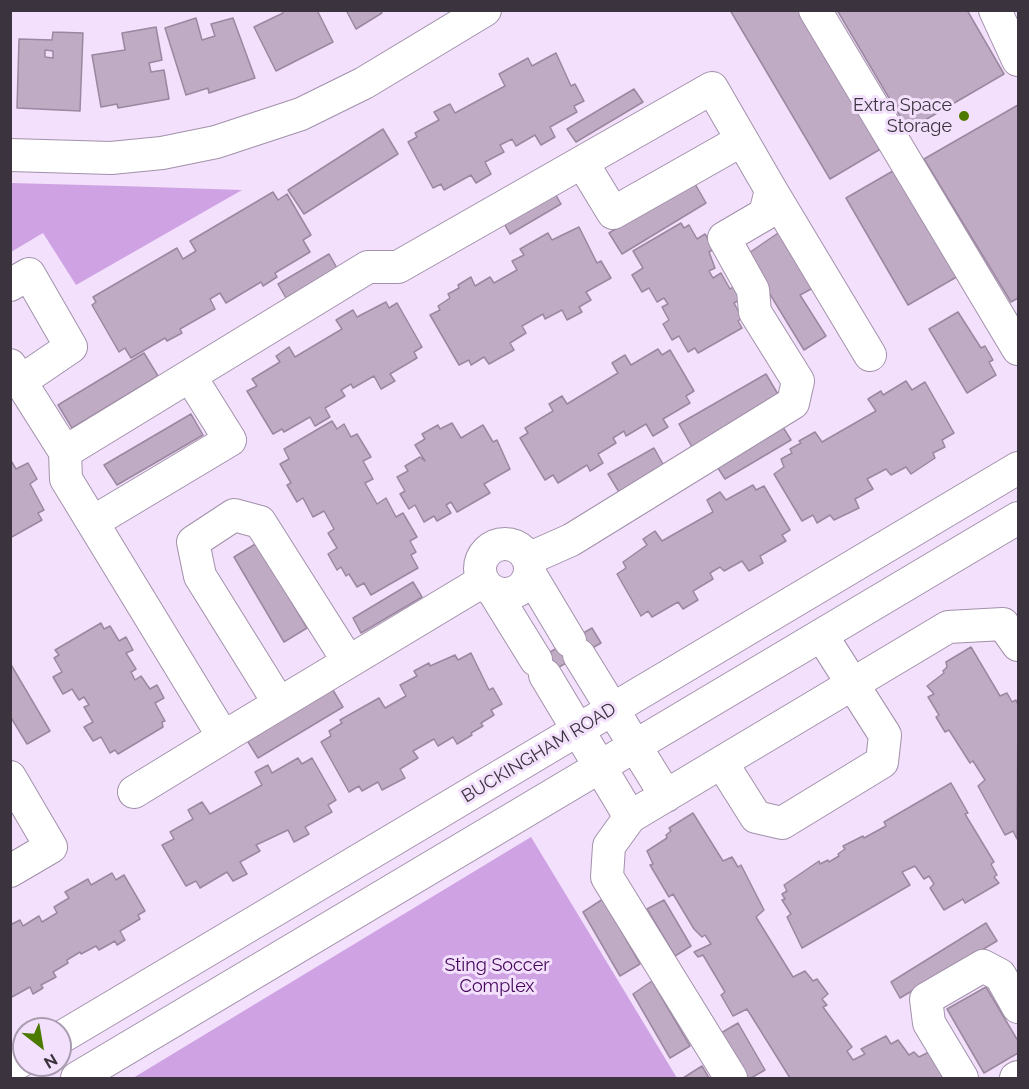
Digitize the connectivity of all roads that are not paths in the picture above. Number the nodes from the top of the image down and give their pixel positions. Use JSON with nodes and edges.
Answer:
{"nodes":[{"id":1,"x":485,"y":10,"type":"edge"},
{"id":2,"x":815,"y":10,"type":"edge"},
{"id":3,"x":995,"y":10,"type":"edge"},
{"id":4,"x":1018,"y":60,"type":"edge"},
{"id":5,"x":742,"y":140,"type":"junction"},
{"id":6,"x":10,"y":155,"type":"edge"},
{"id":7,"x":582,"y":162,"type":"junction"},
{"id":8,"x":771,"y":190,"type":"junction"},
{"id":9,"x":10,"y":285,"type":"edge"},
{"id":10,"x":1015,"y":336,"type":"edge"},
{"id":11,"x":870,"y":355,"type":"dead end"},
{"id":12,"x":16,"y":373,"type":"edge"},
{"id":13,"x":189,"y":376,"type":"junction"},
{"id":14,"x":65,"y":452,"type":"junction"},
{"id":15,"x":1018,"y":468,"type":"edge"},
{"id":16,"x":1018,"y":518,"type":"edge"},
{"id":17,"x":93,"y":522,"type":"junction"},
{"id":18,"x":529,"y":566,"type":"junction"},
{"id":19,"x":489,"y":587,"type":"junction"},
{"id":20,"x":822,"y":636,"type":"junction"},
{"id":21,"x":1018,"y":645,"type":"edge"},
{"id":22,"x":348,"y":661,"type":"junction"},
{"id":23,"x":853,"y":685,"type":"junction"},
{"id":24,"x":279,"y":703,"type":"junction"},
{"id":25,"x":612,"y":710,"type":"junction"},
{"id":26,"x":578,"y":730,"type":"junction"},
{"id":27,"x":227,"y":735,"type":"junction"},
{"id":28,"x":635,"y":748,"type":"junction"},
{"id":29,"x":722,"y":763,"type":"junction"},
{"id":30,"x":601,"y":769,"type":"junction"},
{"id":31,"x":10,"y":777,"type":"edge"},
{"id":32,"x":134,"y":792,"type":"dead end"},
{"id":33,"x":666,"y":796,"type":"junction"},
{"id":34,"x":630,"y":817,"type":"junction"},
{"id":35,"x":10,"y":871,"type":"edge"},
{"id":36,"x":1018,"y":1007,"type":"edge"},
{"id":37,"x":72,"y":1031,"type":"edge"},
{"id":38,"x":76,"y":1078,"type":"edge"},
{"id":39,"x":731,"y":1078,"type":"edge"},
{"id":40,"x":962,"y":1078,"type":"edge"}],
"edges":[{"from":1,"to":6,"type":"street"},
{"from":2,"to":10,"type":"street"},
{"from":3,"to":4,"type":"street"},
{"from":5,"to":7,"type":"street"},
{"from":5,"to":7,"type":"street"},
{"from":5,"to":8,"type":"street"},
{"from":7,"to":13,"type":"street"},
{"from":8,"to":11,"type":"street"},
{"from":8,"to":18,"type":"street"},
{"from":9,"to":12,"type":"street"},
{"from":12,"to":14,"type":"street"},
{"from":13,"to":14,"type":"street"},
{"from":13,"to":17,"type":"street"},
{"from":14,"to":17,"type":"street"},
{"from":15,"to":25,"type":"street","name":"BUCKINGHAM ROAD"},
{"from":16,"to":20,"type":"street"},
{"from":17,"to":27,"type":"street"},
{"from":18,"to":19,"type":"street"},
{"from":18,"to":19,"type":"street"},
{"from":18,"to":25,"type":"street"},
{"from":19,"to":22,"type":"street"},
{"from":19,"to":26,"type":"street"},
{"from":20,"to":23,"type":"street"},
{"from":20,"to":28,"type":"street"},
{"from":21,"to":23,"type":"street"},
{"from":22,"to":24,"type":"street"},
{"from":22,"to":24,"type":"street"},
{"from":23,"to":29,"type":"street"},
{"from":23,"to":29,"type":"street"},
{"from":24,"to":27,"type":"street"},
{"from":25,"to":26,"type":"street","name":"BUCKINGHAM ROAD"},
{"from":25,"to":28,"type":"street"},
{"from":26,"to":30,"type":"street"},
{"from":26,"to":37,"type":"street","name":"BUCKINGHAM ROAD"},
{"from":27,"to":32,"type":"street"},
{"from":28,"to":30,"type":"street"},
{"from":28,"to":33,"type":"street"},
{"from":29,"to":33,"type":"street"},
{"from":30,"to":34,"type":"street"},
{"from":30,"to":38,"type":"street"},
{"from":31,"to":35,"type":"street"},
{"from":33,"to":34,"type":"street"},
{"from":34,"to":39,"type":"street"},
{"from":36,"to":40,"type":"street"}]}
